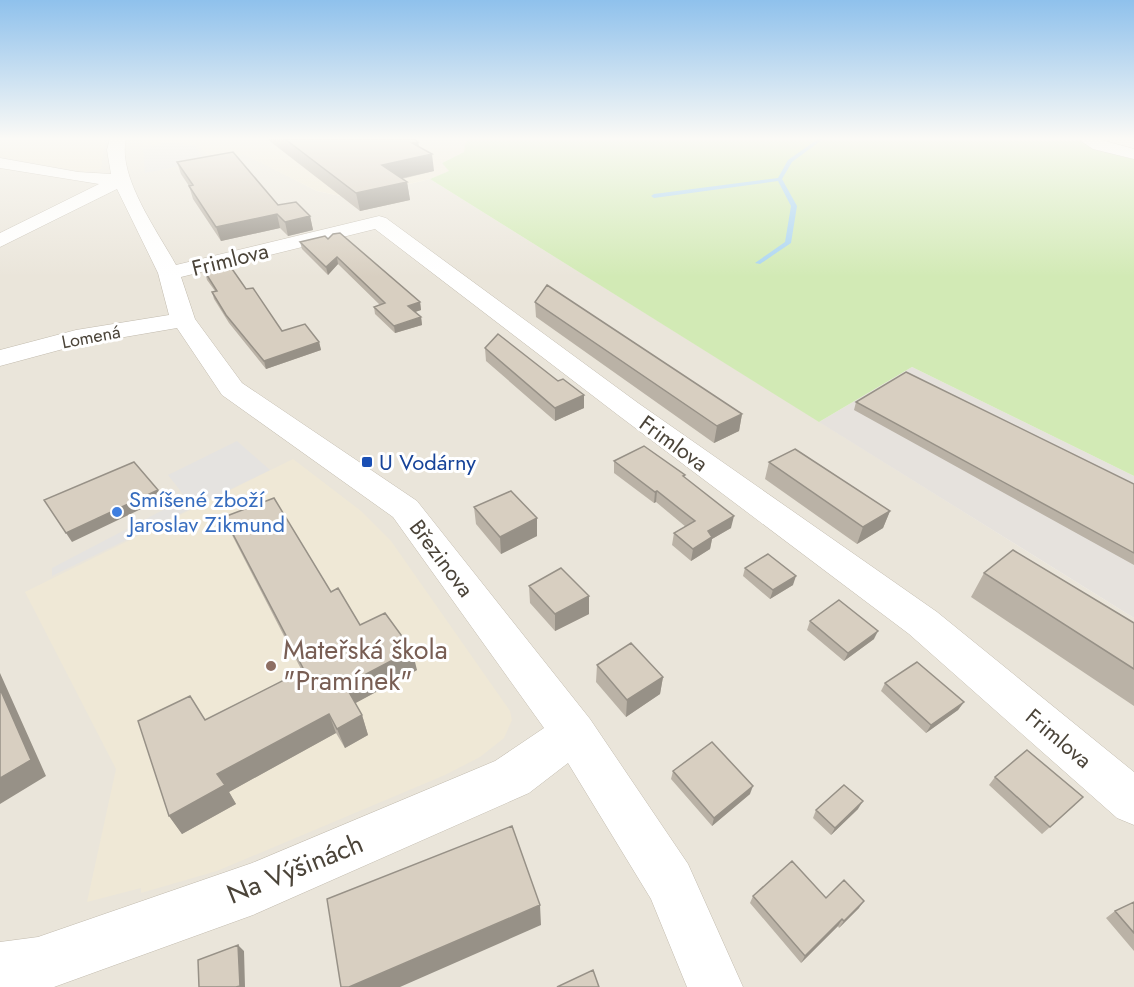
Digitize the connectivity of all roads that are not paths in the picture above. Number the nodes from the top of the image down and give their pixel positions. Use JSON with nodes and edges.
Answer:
{"nodes":[{"id":1,"x":111,"y":185,"type":"edge"},
{"id":2,"x":124,"y":185,"type":"edge"},
{"id":3,"x":0,"y":241,"type":"edge"},
{"id":4,"x":169,"y":273,"type":"junction"},
{"id":5,"x":183,"y":320,"type":"junction"},
{"id":6,"x":0,"y":358,"type":"edge"},
{"id":7,"x":574,"y":733,"type":"junction"},
{"id":8,"x":1134,"y":802,"type":"edge"},
{"id":9,"x":0,"y":970,"type":"edge"},
{"id":10,"x":715,"y":987,"type":"edge"}],
"edges":[{"from":1,"to":3,"type":"street"},
{"from":2,"to":4,"type":"street","name":"Březinova"},
{"from":4,"to":5,"type":"street","name":"Březinova"},
{"from":4,"to":8,"type":"street","name":"Frimlova"},
{"from":5,"to":6,"type":"street","name":"Lomená"},
{"from":5,"to":7,"type":"street","name":"Březinova"},
{"from":7,"to":9,"type":"street","name":"Na Výšinách"},
{"from":7,"to":10,"type":"street","name":"Březinova"}]}
